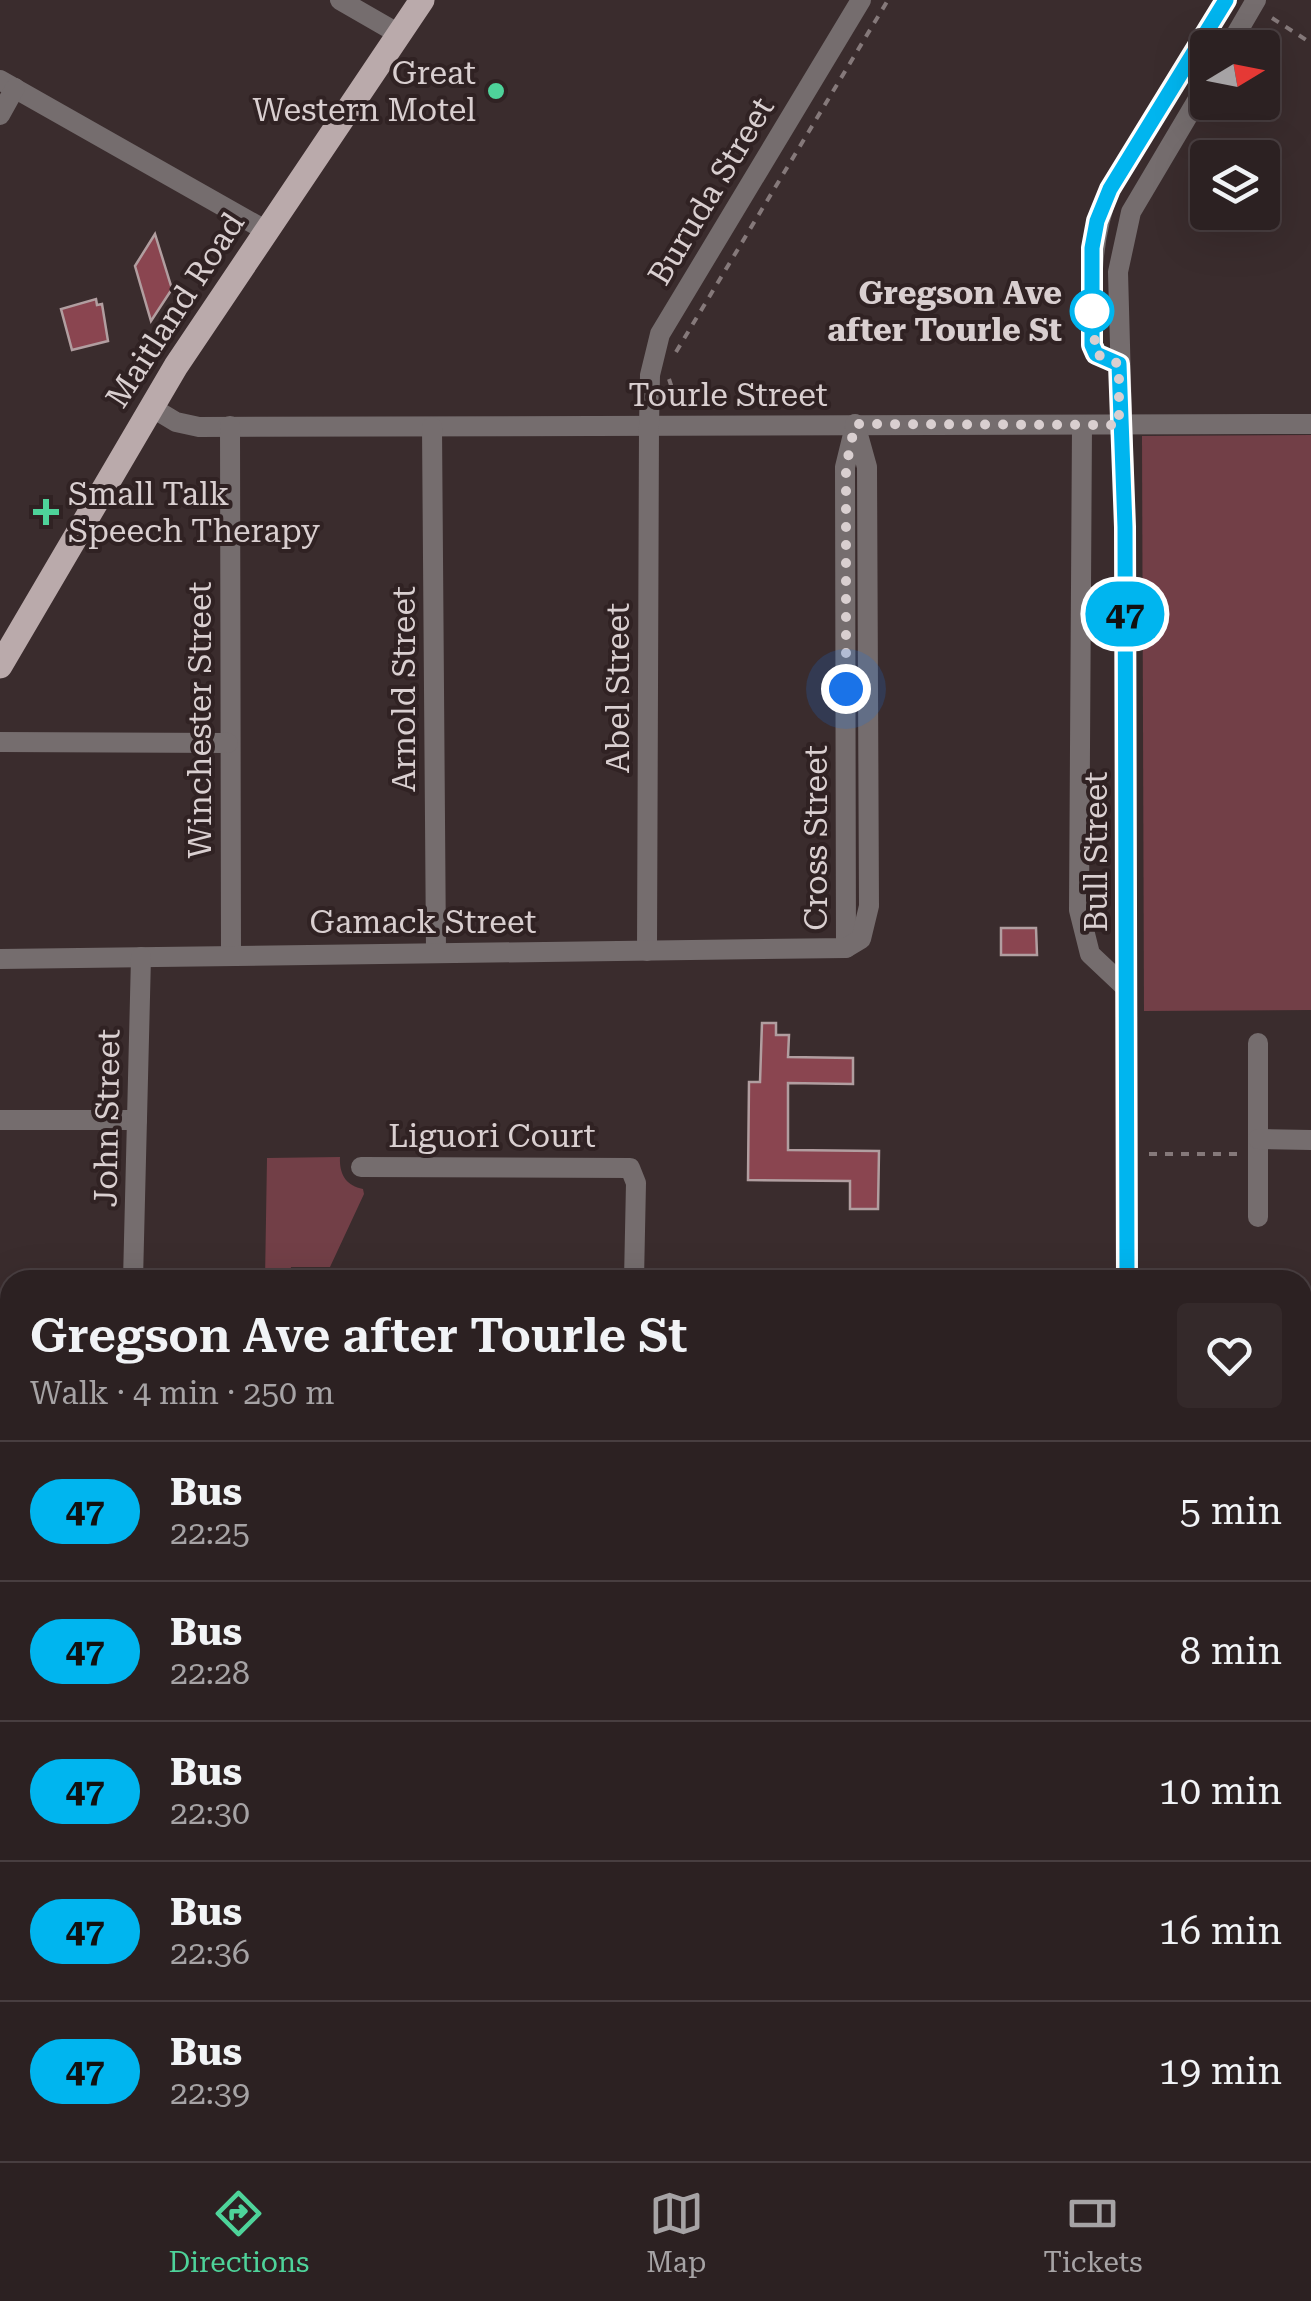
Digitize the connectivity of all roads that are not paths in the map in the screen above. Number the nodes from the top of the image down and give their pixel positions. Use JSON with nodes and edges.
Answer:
{"nodes":[{"id":1,"x":340,"y":0,"type":"edge"},
{"id":2,"x":422,"y":0,"type":"edge"},
{"id":3,"x":861,"y":0,"type":"edge"},
{"id":4,"x":1226,"y":0,"type":"edge"},
{"id":5,"x":1256,"y":0,"type":"edge"},
{"id":6,"x":1238,"y":30,"type":"edge"},
{"id":7,"x":399,"y":34,"type":"junction"},
{"id":8,"x":7,"y":84,"type":"edge"},
{"id":9,"x":1190,"y":114,"type":"edge"},
{"id":10,"x":0,"y":115,"type":"edge"},
{"id":11,"x":265,"y":230,"type":"junction"},
{"id":12,"x":1119,"y":364,"type":"junction"},
{"id":13,"x":150,"y":407,"type":"junction"},
{"id":14,"x":855,"y":424,"type":"junction"},
{"id":15,"x":1311,"y":424,"type":"edge"},
{"id":16,"x":1119,"y":425,"type":"junction"},
{"id":17,"x":230,"y":426,"type":"junction"},
{"id":18,"x":649,"y":426,"type":"junction"},
{"id":19,"x":1082,"y":426,"type":"junction"},
{"id":20,"x":432,"y":428,"type":"junction"},
{"id":21,"x":7,"y":639,"type":"edge"},
{"id":22,"x":0,"y":666,"type":"edge"},
{"id":23,"x":0,"y":742,"type":"edge"},
{"id":24,"x":228,"y":743,"type":"junction"},
{"id":25,"x":846,"y":948,"type":"joint"},
{"id":26,"x":436,"y":951,"type":"junction"},
{"id":27,"x":646,"y":951,"type":"junction"},
{"id":28,"x":232,"y":954,"type":"junction"},
{"id":29,"x":141,"y":957,"type":"junction"},
{"id":30,"x":0,"y":958,"type":"edge"},
{"id":31,"x":1125,"y":987,"type":"junction"},
{"id":32,"x":1258,"y":1043,"type":"dead end"},
{"id":33,"x":0,"y":1120,"type":"edge"},
{"id":34,"x":137,"y":1120,"type":"junction"},
{"id":35,"x":1258,"y":1139,"type":"junction"},
{"id":36,"x":1311,"y":1140,"type":"edge"},
{"id":37,"x":361,"y":1167,"type":"dead end"},
{"id":38,"x":1258,"y":1217,"type":"dead end"},
{"id":39,"x":134,"y":1270,"type":"edge"},
{"id":40,"x":634,"y":1270,"type":"edge"},
{"id":41,"x":1127,"y":1270,"type":"edge"}],
"edges":[{"from":1,"to":7,"type":"street"},
{"from":2,"to":7,"type":"main road","name":"Maitland Road"},
{"from":3,"to":18,"type":"street","name":"Buruda Street"},
{"from":4,"to":12,"type":"street"},
{"from":5,"to":6,"type":"street"},
{"from":7,"to":11,"type":"main road","name":"Maitland Road"},
{"from":8,"to":10,"type":"street"},
{"from":8,"to":11,"type":"street"},
{"from":9,"to":12,"type":"street","name":"Bull Street"},
{"from":11,"to":13,"type":"main road","name":"Maitland Road"},
{"from":12,"to":16,"type":"street","name":"Bull Street"},
{"from":13,"to":17,"type":"street","name":"Tourle Street"},
{"from":13,"to":21,"type":"main road","name":"Maitland Road"},
{"from":14,"to":18,"type":"street","name":"Tourle Street"},
{"from":14,"to":19,"type":"street","name":"Tourle Street"},
{"from":14,"to":25,"type":"street","name":"Cross Street"},
{"from":15,"to":16,"type":"street","name":"Tourle Street"},
{"from":16,"to":19,"type":"street","name":"Tourle Street"},
{"from":16,"to":31,"type":"street","name":"Bull Street"},
{"from":17,"to":20,"type":"street","name":"Tourle Street"},
{"from":17,"to":24,"type":"street","name":"Winchester Street"},
{"from":18,"to":20,"type":"street","name":"Tourle Street"},
{"from":18,"to":27,"type":"street","name":"Abel Street"},
{"from":19,"to":31,"type":"street"},
{"from":20,"to":26,"type":"street","name":"Arnold Street"},
{"from":21,"to":22,"type":"main road","name":"Maitland Road"},
{"from":23,"to":24,"type":"street"},
{"from":24,"to":28,"type":"street","name":"Winchester Street"},
{"from":25,"to":27,"type":"street","name":"Gamack Street"},
{"from":26,"to":27,"type":"street","name":"Gamack Street"},
{"from":26,"to":28,"type":"street","name":"Gamack Street"},
{"from":28,"to":29,"type":"street","name":"Gamack Street"},
{"from":29,"to":30,"type":"street","name":"Gamack Street"},
{"from":29,"to":34,"type":"street","name":"John Street"},
{"from":31,"to":41,"type":"street","name":"Bull Street"},
{"from":32,"to":35,"type":"street"},
{"from":33,"to":34,"type":"street"},
{"from":34,"to":39,"type":"street","name":"John Street"},
{"from":35,"to":36,"type":"street"},
{"from":35,"to":38,"type":"street"},
{"from":37,"to":40,"type":"street","name":"Liguori Court"}]}
